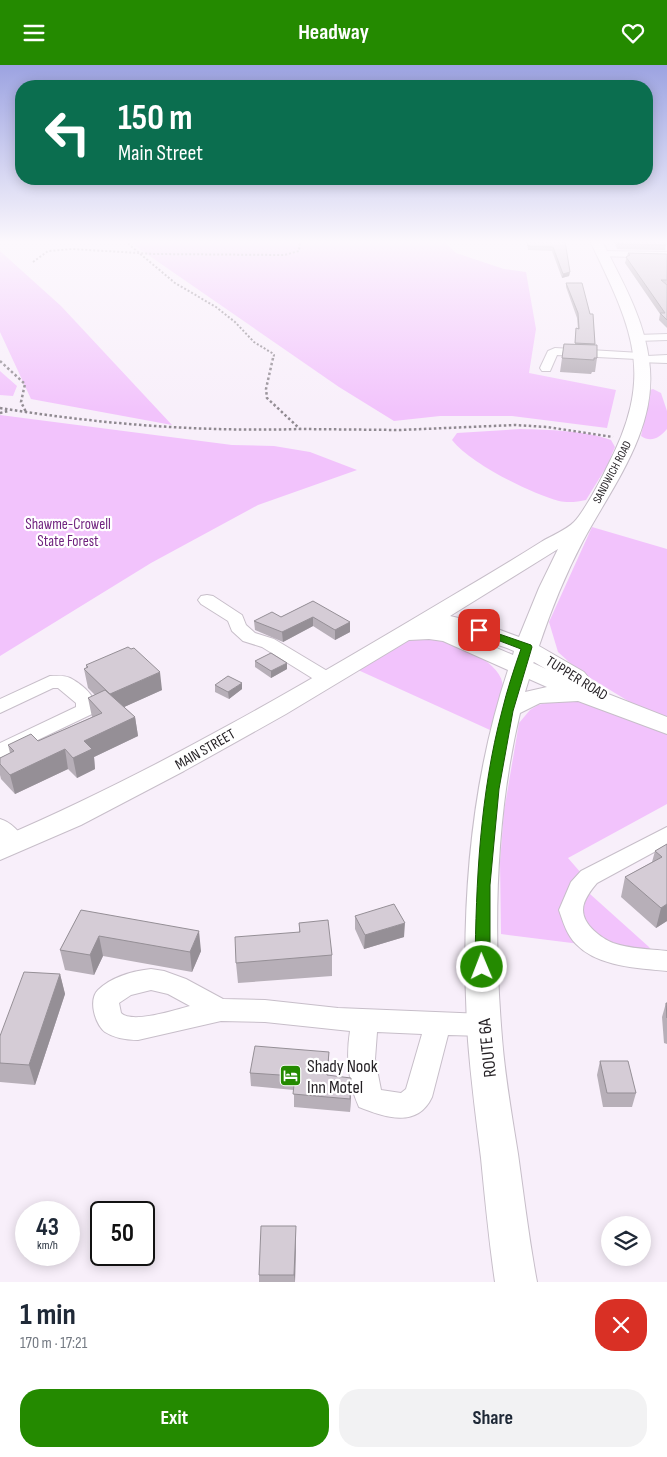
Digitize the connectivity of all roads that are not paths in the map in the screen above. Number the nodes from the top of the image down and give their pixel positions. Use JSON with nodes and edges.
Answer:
{"nodes":[{"id":1,"x":622,"y":298,"type":"edge"},
{"id":2,"x":667,"y":337,"type":"edge"},
{"id":3,"x":637,"y":338,"type":"junction"},
{"id":4,"x":667,"y":359,"type":"edge"},
{"id":5,"x":644,"y":360,"type":"junction"},
{"id":6,"x":546,"y":367,"type":"dead end"},
{"id":7,"x":667,"y":368,"type":"edge"},
{"id":8,"x":581,"y":527,"type":"junction"},
{"id":9,"x":207,"y":600,"type":"dead end"},
{"id":10,"x":409,"y":632,"type":"junction"},
{"id":11,"x":523,"y":657,"type":"junction"},
{"id":12,"x":328,"y":679,"type":"junction"},
{"id":13,"x":588,"y":696,"type":"junction"},
{"id":14,"x":0,"y":707,"type":"edge"},
{"id":15,"x":627,"y":709,"type":"junction"},
{"id":16,"x":507,"y":711,"type":"junction"},
{"id":17,"x":667,"y":726,"type":"edge"},
{"id":18,"x":0,"y":751,"type":"edge"},
{"id":19,"x":667,"y":835,"type":"edge"},
{"id":20,"x":5,"y":840,"type":"edge"},
{"id":21,"x":667,"y":961,"type":"edge"},
{"id":22,"x":219,"y":1010,"type":"dead end"},
{"id":23,"x":366,"y":1020,"type":"junction"},
{"id":24,"x":438,"y":1023,"type":"junction"},
{"id":25,"x":484,"y":1025,"type":"junction"},
{"id":26,"x":516,"y":1282,"type":"edge"}],
"edges":[{"from":1,"to":3,"type":"main road","name":"SANDWICH ROAD"},
{"from":2,"to":3,"type":"street"},
{"from":3,"to":5,"type":"main road","name":"SANDWICH ROAD"},
{"from":4,"to":5,"type":"street"},
{"from":5,"to":6,"type":"street"},
{"from":5,"to":7,"type":"street"},
{"from":5,"to":8,"type":"main road","name":"SANDWICH ROAD"},
{"from":8,"to":10,"type":"main road","name":"MAIN STREET"},
{"from":8,"to":11,"type":"main road","name":"SANDWICH ROAD"},
{"from":9,"to":12,"type":"street"},
{"from":10,"to":11,"type":"main road","name":"MAIN STREET"},
{"from":10,"to":12,"type":"main road","name":"MAIN STREET"},
{"from":11,"to":13,"type":"main road","name":"TUPPER ROAD"},
{"from":11,"to":15,"type":"main road","name":"TUPPER ROAD"},
{"from":11,"to":16,"type":"main road","name":"ROUTE 6A"},
{"from":12,"to":20,"type":"main road","name":"MAIN STREET"},
{"from":13,"to":15,"type":"main road","name":"TUPPER ROAD"},
{"from":13,"to":16,"type":"main road"},
{"from":14,"to":18,"type":"street"},
{"from":15,"to":17,"type":"main road","name":"TUPPER ROAD"},
{"from":16,"to":25,"type":"main road","name":"ROUTE 6A"},
{"from":19,"to":21,"type":"street"},
{"from":22,"to":23,"type":"street"},
{"from":23,"to":24,"type":"street"},
{"from":23,"to":24,"type":"street"},
{"from":24,"to":25,"type":"street"},
{"from":25,"to":26,"type":"main road","name":"ROUTE 6A"}]}
